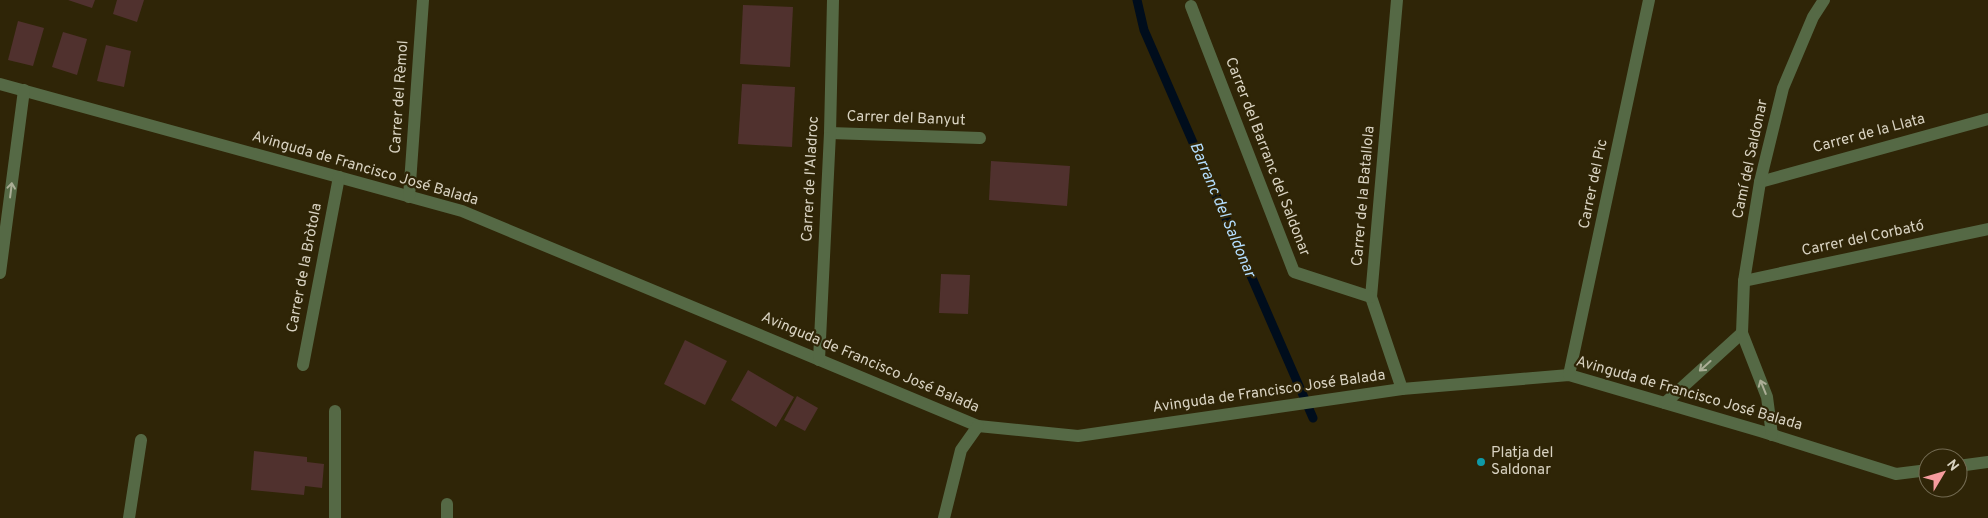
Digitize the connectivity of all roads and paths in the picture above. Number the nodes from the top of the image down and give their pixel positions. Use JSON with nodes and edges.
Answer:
{"nodes":[{"id":1,"x":423,"y":0,"type":"edge"},
{"id":2,"x":832,"y":0,"type":"edge"},
{"id":3,"x":1397,"y":0,"type":"edge"},
{"id":4,"x":1649,"y":0,"type":"edge"},
{"id":5,"x":1824,"y":0,"type":"edge"},
{"id":6,"x":1191,"y":6,"type":"dead end"},
{"id":7,"x":0,"y":84,"type":"edge"},
{"id":8,"x":24,"y":90,"type":"junction"},
{"id":9,"x":1988,"y":119,"type":"edge"},
{"id":10,"x":830,"y":133,"type":"junction"},
{"id":11,"x":980,"y":138,"type":"dead end"},
{"id":12,"x":339,"y":177,"type":"junction"},
{"id":13,"x":1760,"y":182,"type":"junction"},
{"id":14,"x":409,"y":196,"type":"junction"},
{"id":15,"x":1988,"y":229,"type":"edge"},
{"id":16,"x":0,"y":273,"type":"edge"},
{"id":17,"x":1744,"y":281,"type":"junction"},
{"id":18,"x":1371,"y":297,"type":"junction"},
{"id":19,"x":1742,"y":333,"type":"junction"},
{"id":20,"x":819,"y":360,"type":"junction"},
{"id":21,"x":303,"y":365,"type":"dead end"},
{"id":22,"x":1570,"y":375,"type":"junction"},
{"id":23,"x":1402,"y":389,"type":"junction"},
{"id":24,"x":1665,"y":403,"type":"junction"},
{"id":25,"x":335,"y":411,"type":"dead end"},
{"id":26,"x":978,"y":426,"type":"junction"},
{"id":27,"x":1772,"y":435,"type":"junction"},
{"id":28,"x":141,"y":440,"type":"dead end"},
{"id":29,"x":1988,"y":462,"type":"edge"},
{"id":30,"x":1968,"y":465,"type":"edge"},
{"id":31,"x":1918,"y":471,"type":"edge"},
{"id":32,"x":447,"y":504,"type":"dead end"},
{"id":33,"x":129,"y":518,"type":"edge"},
{"id":34,"x":335,"y":518,"type":"edge"},
{"id":35,"x":447,"y":518,"type":"edge"},
{"id":36,"x":944,"y":518,"type":"edge"}],
"edges":[{"from":1,"to":14,"type":"street","name":"Carrer del Rèmol"},
{"from":2,"to":10,"type":"street","name":"Carrer de l'Aladroc"},
{"from":3,"to":18,"type":"street","name":"Carrer de la Batallola"},
{"from":4,"to":22,"type":"street","name":"Carrer del Pic"},
{"from":5,"to":13,"type":"street","name":"Camí del Saldonar"},
{"from":6,"to":18,"type":"street","name":"Carrer del Barranc del Saldonar"},
{"from":7,"to":8,"type":"street","name":"Avinguda de Francisco José Balada"},
{"from":8,"to":12,"type":"street","name":"Avinguda de Francisco José Balada"},
{"from":16,"to":8,"type":"street","one_way":true},
{"from":9,"to":13,"type":"street","name":"Carrer de la Llata"},
{"from":10,"to":11,"type":"street","name":"Carrer del Banyut"},
{"from":10,"to":20,"type":"street","name":"Carrer de l'Aladroc"},
{"from":12,"to":14,"type":"street","name":"Avinguda de Francisco José Balada"},
{"from":12,"to":21,"type":"street","name":"Carrer de la Bròtola"},
{"from":13,"to":17,"type":"street","name":"Camí del Saldonar"},
{"from":14,"to":20,"type":"street","name":"Avinguda de Francisco José Balada"},
{"from":15,"to":17,"type":"street","name":"Carrer del Corbató"},
{"from":17,"to":19,"type":"street","name":"Camí del Saldonar"},
{"from":18,"to":23,"type":"street","name":"Carrer de la Batallola"},
{"from":19,"to":24,"type":"street","one_way":true},
{"from":27,"to":19,"type":"street","name":"Camí del Saldonar","one_way":true},
{"from":20,"to":26,"type":"street","name":"Avinguda de Francisco José Balada"},
{"from":22,"to":23,"type":"street","name":"Avinguda de Francisco José Balada"},
{"from":22,"to":24,"type":"street","name":"Avinguda de Francisco José Balada"},
{"from":23,"to":26,"type":"street","name":"Avinguda de Francisco José Balada"},
{"from":24,"to":27,"type":"street","name":"Avinguda de Francisco José Balada"},
{"from":25,"to":34,"type":"street"},
{"from":26,"to":36,"type":"street"},
{"from":27,"to":31,"type":"street","name":"Avinguda de Francisco José Balada"},
{"from":28,"to":33,"type":"street"},
{"from":29,"to":30,"type":"street"},
{"from":32,"to":35,"type":"street"}]}
